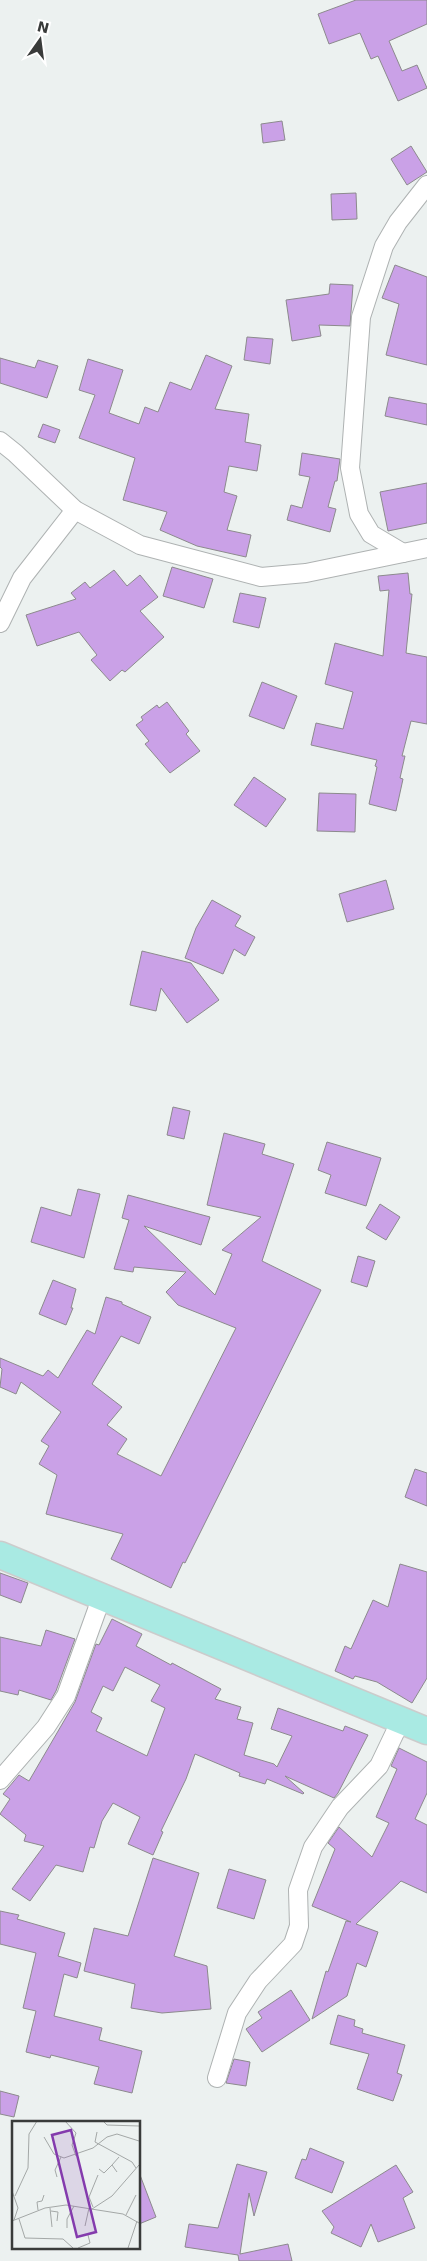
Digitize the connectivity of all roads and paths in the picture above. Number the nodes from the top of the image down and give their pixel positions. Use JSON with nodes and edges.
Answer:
{"nodes":[{"id":1,"x":427,"y":185,"type":"edge"},
{"id":2,"x":0,"y":442,"type":"edge"},
{"id":3,"x":75,"y":510,"type":"junction"},
{"id":4,"x":427,"y":548,"type":"edge"},
{"id":5,"x":404,"y":553,"type":"junction"},
{"id":6,"x":0,"y":623,"type":"edge"},
{"id":7,"x":0,"y":1555,"type":"edge"},
{"id":8,"x":102,"y":1596,"type":"junction"},
{"id":9,"x":401,"y":1720,"type":"junction"},
{"id":10,"x":427,"y":1731,"type":"edge"},
{"id":11,"x":0,"y":1780,"type":"edge"},
{"id":12,"x":217,"y":2078,"type":"dead end"}],
"edges":[{"from":1,"to":5,"type":"street"},
{"from":2,"to":3,"type":"street"},
{"from":3,"to":5,"type":"street"},
{"from":3,"to":6,"type":"street"},
{"from":4,"to":5,"type":"street"},
{"from":7,"to":8,"type":"main road"},
{"from":8,"to":9,"type":"main road"},
{"from":8,"to":11,"type":"street"},
{"from":9,"to":10,"type":"main road"},
{"from":9,"to":12,"type":"street"}]}
